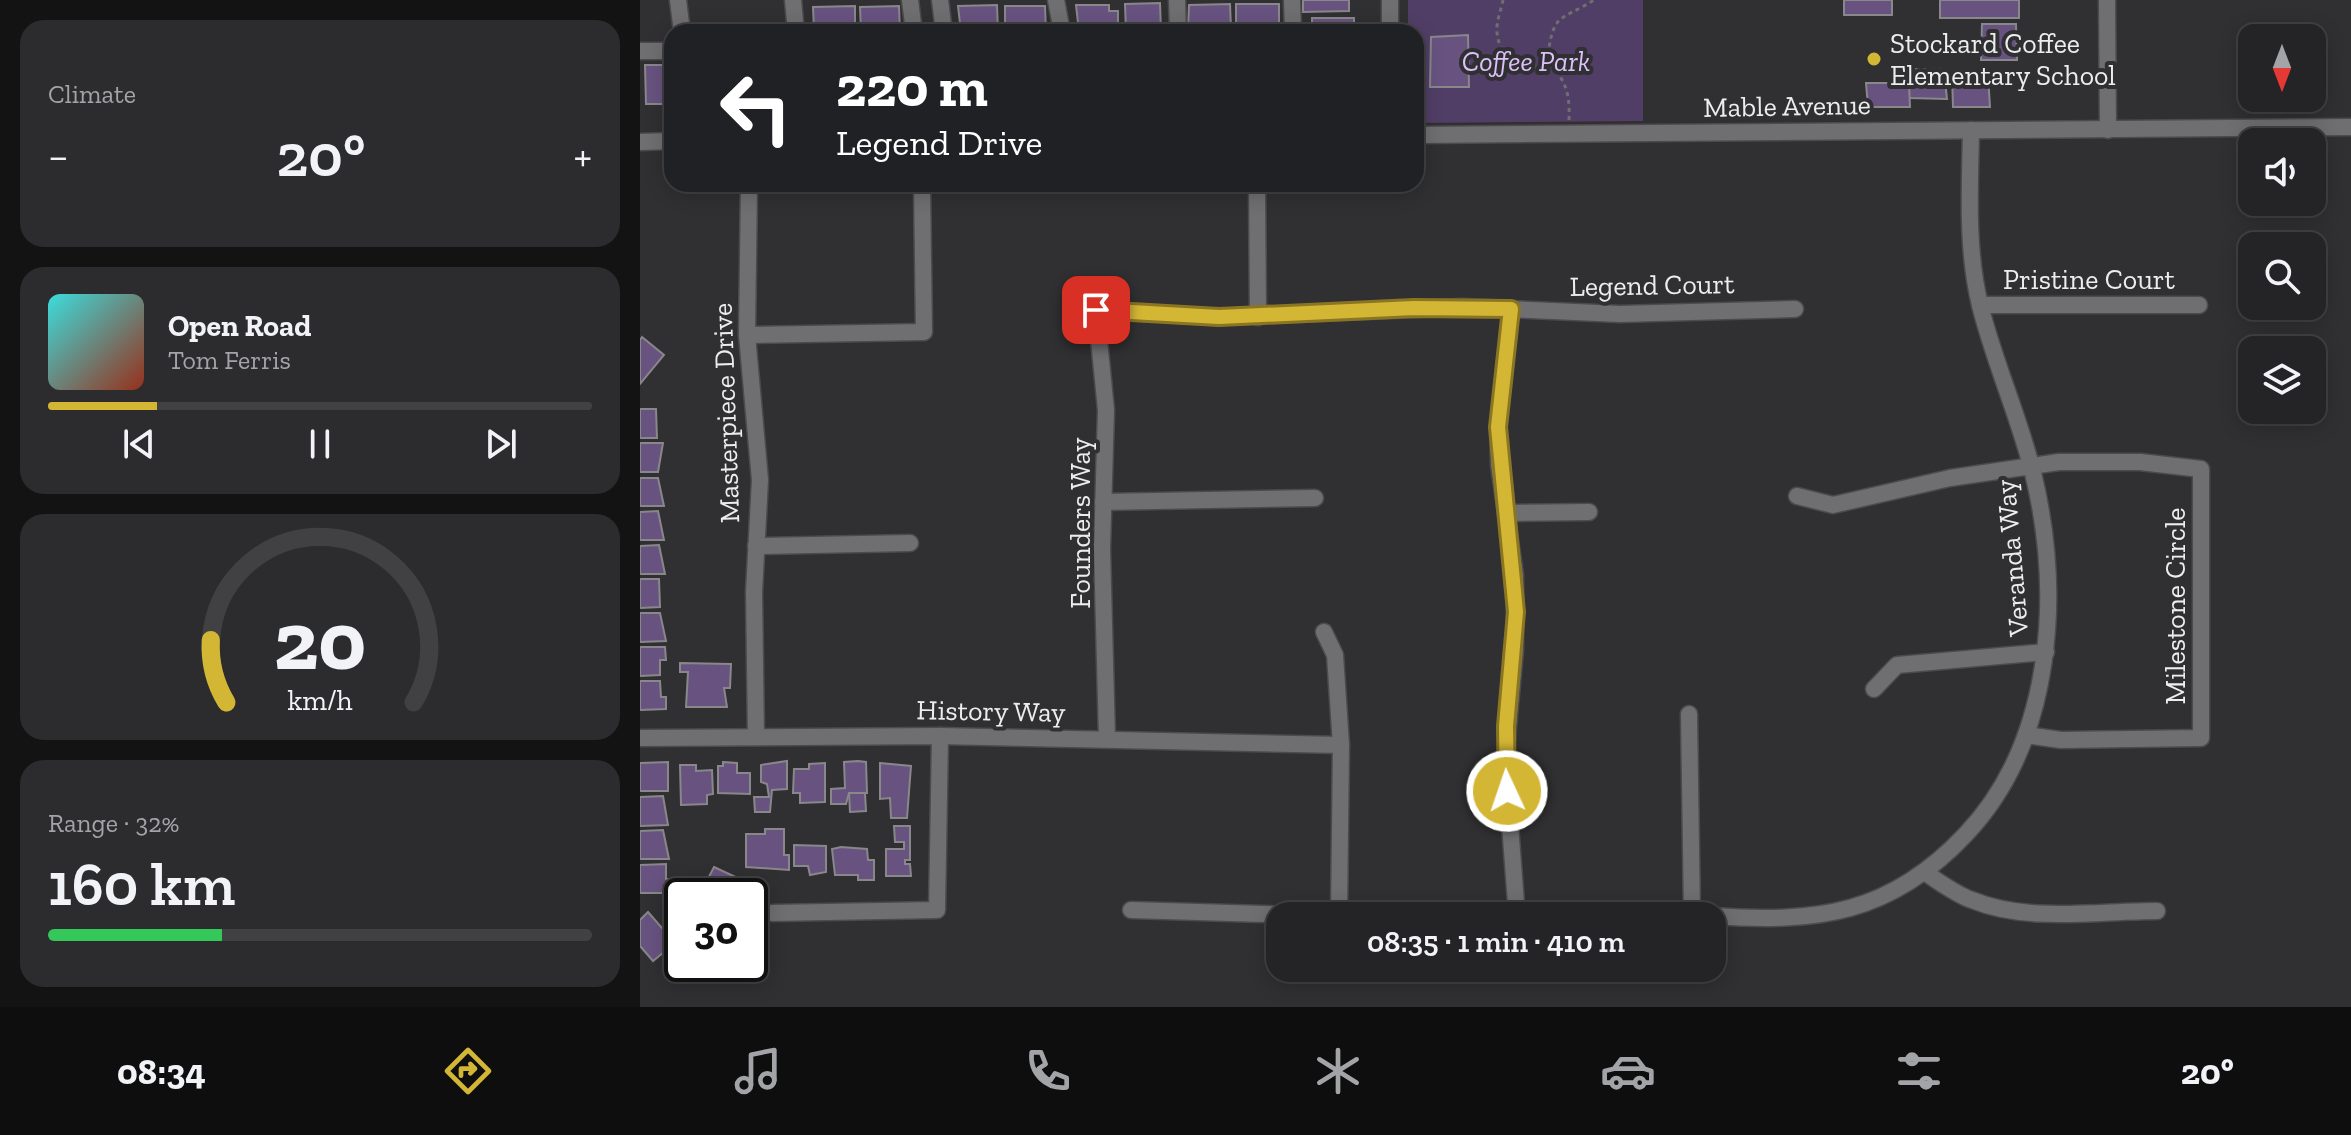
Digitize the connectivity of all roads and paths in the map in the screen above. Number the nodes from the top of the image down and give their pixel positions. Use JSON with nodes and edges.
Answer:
{"nodes":[{"id":1,"x":678,"y":0,"type":"edge"},
{"id":2,"x":793,"y":0,"type":"edge"},
{"id":3,"x":910,"y":0,"type":"edge"},
{"id":4,"x":940,"y":0,"type":"edge"},
{"id":5,"x":1056,"y":0,"type":"edge"},
{"id":6,"x":1177,"y":0,"type":"edge"},
{"id":7,"x":1292,"y":0,"type":"edge"},
{"id":8,"x":1390,"y":0,"type":"edge"},
{"id":9,"x":1503,"y":0,"type":"edge"},
{"id":10,"x":1594,"y":0,"type":"edge"},
{"id":11,"x":2107,"y":0,"type":"edge"},
{"id":12,"x":681,"y":24,"type":"edge"},
{"id":13,"x":795,"y":24,"type":"edge"},
{"id":14,"x":913,"y":24,"type":"edge"},
{"id":15,"x":943,"y":24,"type":"edge"},
{"id":16,"x":1060,"y":24,"type":"edge"},
{"id":17,"x":1178,"y":24,"type":"edge"},
{"id":18,"x":1293,"y":24,"type":"edge"},
{"id":19,"x":1390,"y":24,"type":"edge"},
{"id":20,"x":640,"y":51,"type":"edge"},
{"id":21,"x":664,"y":51,"type":"edge"},
{"id":22,"x":1567,"y":61,"type":"dead end"},
{"id":23,"x":1553,"y":67,"type":"junction"},
{"id":24,"x":2351,"y":127,"type":"edge"},
{"id":25,"x":1971,"y":130,"type":"junction"},
{"id":26,"x":2108,"y":130,"type":"junction"},
{"id":27,"x":1568,"y":134,"type":"junction"},
{"id":28,"x":1424,"y":135,"type":"edge"},
{"id":29,"x":664,"y":141,"type":"edge"},
{"id":30,"x":640,"y":142,"type":"edge"},
{"id":31,"x":749,"y":192,"type":"edge"},
{"id":32,"x":922,"y":192,"type":"edge"},
{"id":33,"x":1257,"y":192,"type":"edge"},
{"id":34,"x":1980,"y":305,"type":"junction"},
{"id":35,"x":2199,"y":305,"type":"dead end"},
{"id":36,"x":1511,"y":309,"type":"junction"},
{"id":37,"x":1795,"y":309,"type":"dead end"},
{"id":38,"x":1096,"y":310,"type":"joint"},
{"id":39,"x":1258,"y":317,"type":"junction"},
{"id":40,"x":747,"y":335,"type":"junction"},
{"id":41,"x":2030,"y":464,"type":"junction"},
{"id":42,"x":1797,"y":496,"type":"dead end"},
{"id":43,"x":1315,"y":498,"type":"dead end"},
{"id":44,"x":1103,"y":502,"type":"junction"},
{"id":45,"x":1589,"y":512,"type":"dead end"},
{"id":46,"x":1506,"y":513,"type":"junction"},
{"id":47,"x":910,"y":543,"type":"dead end"},
{"id":48,"x":756,"y":546,"type":"junction"},
{"id":49,"x":1324,"y":632,"type":"dead end"},
{"id":50,"x":2046,"y":652,"type":"junction"},
{"id":51,"x":1874,"y":689,"type":"dead end"},
{"id":52,"x":1689,"y":714,"type":"dead end"},
{"id":53,"x":2026,"y":735,"type":"junction"},
{"id":54,"x":940,"y":736,"type":"junction"},
{"id":55,"x":756,"y":737,"type":"junction"},
{"id":56,"x":640,"y":738,"type":"edge"},
{"id":57,"x":1107,"y":738,"type":"junction"},
{"id":58,"x":1341,"y":745,"type":"junction"},
{"id":59,"x":1924,"y":872,"type":"junction"},
{"id":60,"x":1339,"y":902,"type":"edge"},
{"id":61,"x":1516,"y":902,"type":"edge"},
{"id":62,"x":1692,"y":902,"type":"edge"},
{"id":63,"x":1131,"y":910,"type":"dead end"},
{"id":64,"x":2157,"y":911,"type":"dead end"},
{"id":65,"x":772,"y":913,"type":"dead end"},
{"id":66,"x":1266,"y":914,"type":"edge"},
{"id":67,"x":1726,"y":917,"type":"edge"}],
"edges":[{"from":1,"to":12,"type":"street"},
{"from":2,"to":13,"type":"street"},
{"from":3,"to":14,"type":"street"},
{"from":4,"to":15,"type":"street"},
{"from":5,"to":16,"type":"street"},
{"from":6,"to":17,"type":"street"},
{"from":7,"to":18,"type":"street"},
{"from":8,"to":19,"type":"street"},
{"from":9,"to":23,"type":"path"},
{"from":10,"to":23,"type":"path"},
{"from":11,"to":26,"type":"street"},
{"from":20,"to":21,"type":"street"},
{"from":22,"to":23,"type":"path"},
{"from":23,"to":27,"type":"path"},
{"from":24,"to":26,"type":"street","name":"Mable Avenue"},
{"from":25,"to":26,"type":"street","name":"Mable Avenue"},
{"from":25,"to":27,"type":"street","name":"Mable Avenue"},
{"from":25,"to":34,"type":"street","name":"Veranda Way"},
{"from":27,"to":28,"type":"street","name":"Mable Avenue"},
{"from":29,"to":30,"type":"street"},
{"from":31,"to":40,"type":"street","name":"Masterpiece Drive"},
{"from":32,"to":40,"type":"street"},
{"from":33,"to":39,"type":"street"},
{"from":34,"to":35,"type":"street","name":"Pristine Court"},
{"from":34,"to":41,"type":"street","name":"Veranda Way"},
{"from":36,"to":37,"type":"street","name":"Legend Court"},
{"from":36,"to":39,"type":"street","name":"Legend Court"},
{"from":36,"to":46,"type":"street"},
{"from":38,"to":39,"type":"street","name":"Legend Court"},
{"from":38,"to":44,"type":"street","name":"Founders Way"},
{"from":40,"to":48,"type":"street","name":"Masterpiece Drive"},
{"from":41,"to":42,"type":"street"},
{"from":41,"to":50,"type":"street","name":"Veranda Way"},
{"from":41,"to":53,"type":"street","name":"Milestone Circle"},
{"from":43,"to":44,"type":"street"},
{"from":44,"to":57,"type":"street","name":"Founders Way"},
{"from":45,"to":46,"type":"street"},
{"from":46,"to":61,"type":"street"},
{"from":47,"to":48,"type":"street"},
{"from":48,"to":55,"type":"street","name":"Masterpiece Drive"},
{"from":49,"to":58,"type":"street"},
{"from":50,"to":51,"type":"street"},
{"from":50,"to":53,"type":"street","name":"Veranda Way"},
{"from":52,"to":62,"type":"street"},
{"from":53,"to":59,"type":"street","name":"Veranda Way"},
{"from":54,"to":55,"type":"street","name":"History Way"},
{"from":54,"to":57,"type":"street","name":"History Way"},
{"from":54,"to":65,"type":"street"},
{"from":55,"to":56,"type":"street","name":"History Way"},
{"from":57,"to":58,"type":"street","name":"History Way"},
{"from":58,"to":60,"type":"street"},
{"from":59,"to":64,"type":"street"},
{"from":59,"to":67,"type":"street","name":"Veranda Way"},
{"from":63,"to":66,"type":"street"}]}
